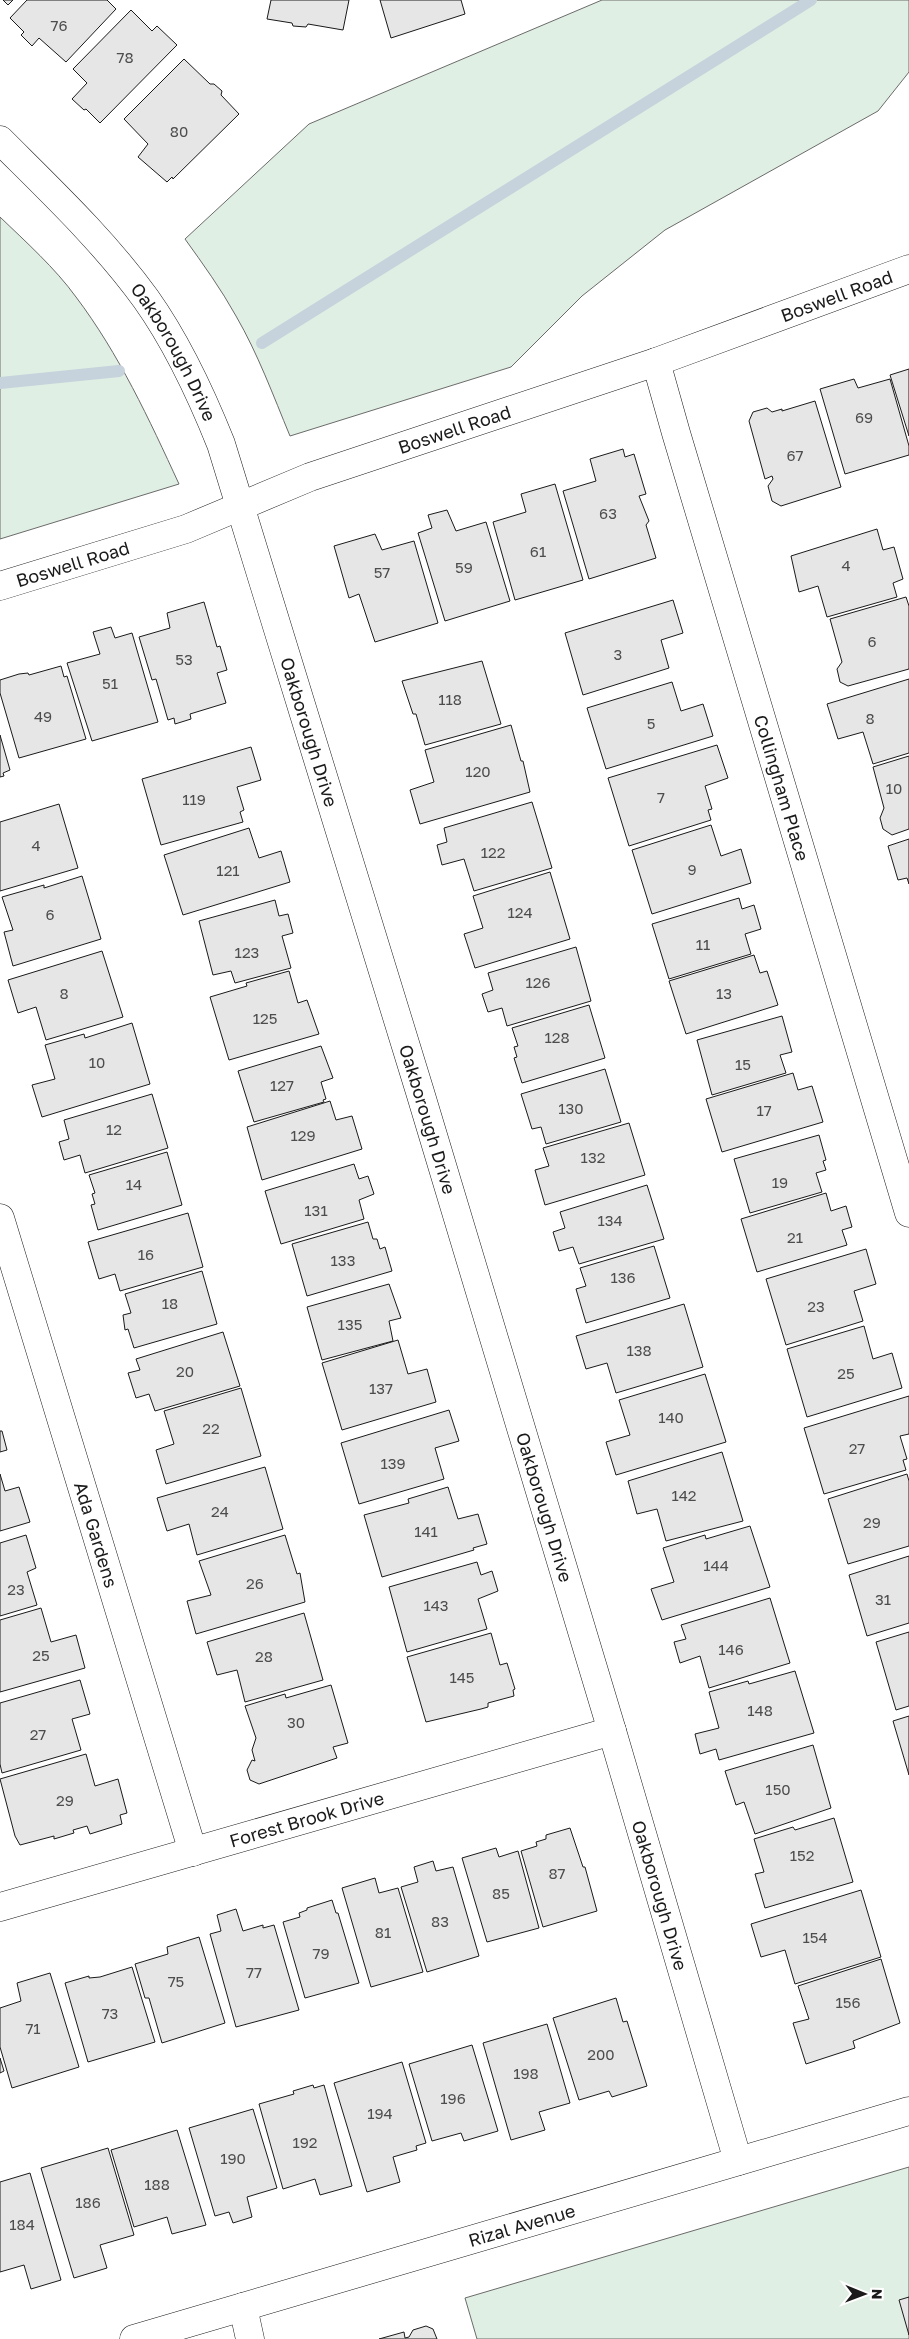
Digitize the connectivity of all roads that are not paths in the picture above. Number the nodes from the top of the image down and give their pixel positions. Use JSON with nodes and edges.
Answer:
{"nodes":[{"id":1,"x":0,"y":140,"type":"edge"},
{"id":2,"x":909,"y":269,"type":"edge"},
{"id":3,"x":656,"y":362,"type":"junction"},
{"id":4,"x":241,"y":506,"type":"junction"},
{"id":5,"x":0,"y":586,"type":"edge"},
{"id":6,"x":902,"y":1163,"type":"edge"},
{"id":7,"x":909,"y":1214,"type":"edge"},
{"id":8,"x":0,"y":1218,"type":"edge"},
{"id":9,"x":612,"y":1730,"type":"junction"},
{"id":10,"x":193,"y":1852,"type":"junction"},
{"id":11,"x":0,"y":1907,"type":"edge"},
{"id":12,"x":909,"y":2111,"type":"edge"},
{"id":13,"x":738,"y":2162,"type":"junction"},
{"id":14,"x":243,"y":2307,"type":"junction"},
{"id":15,"x":134,"y":2339,"type":"edge"},
{"id":16,"x":250,"y":2339,"type":"edge"}],
"edges":[{"from":1,"to":4,"type":"street","name":"Oakborough Drive"},
{"from":2,"to":3,"type":"street","name":"Boswell Road"},
{"from":3,"to":4,"type":"street","name":"Boswell Road"},
{"from":3,"to":6,"type":"street","name":"Collingham Place"},
{"from":4,"to":5,"type":"street","name":"Boswell Road"},
{"from":4,"to":9,"type":"street","name":"Oakborough Drive"},
{"from":6,"to":7,"type":"street","name":"Collingham Place"},
{"from":8,"to":10,"type":"street","name":"Ada Gardens"},
{"from":9,"to":10,"type":"street","name":"Forest Brook Drive"},
{"from":9,"to":13,"type":"street","name":"Oakborough Drive"},
{"from":10,"to":11,"type":"street","name":"Forest Brook Drive"},
{"from":12,"to":13,"type":"street","name":"Rizal Avenue"},
{"from":13,"to":14,"type":"street","name":"Rizal Avenue"},
{"from":14,"to":15,"type":"street","name":"Rizal Avenue"},
{"from":14,"to":16,"type":"street"}]}
